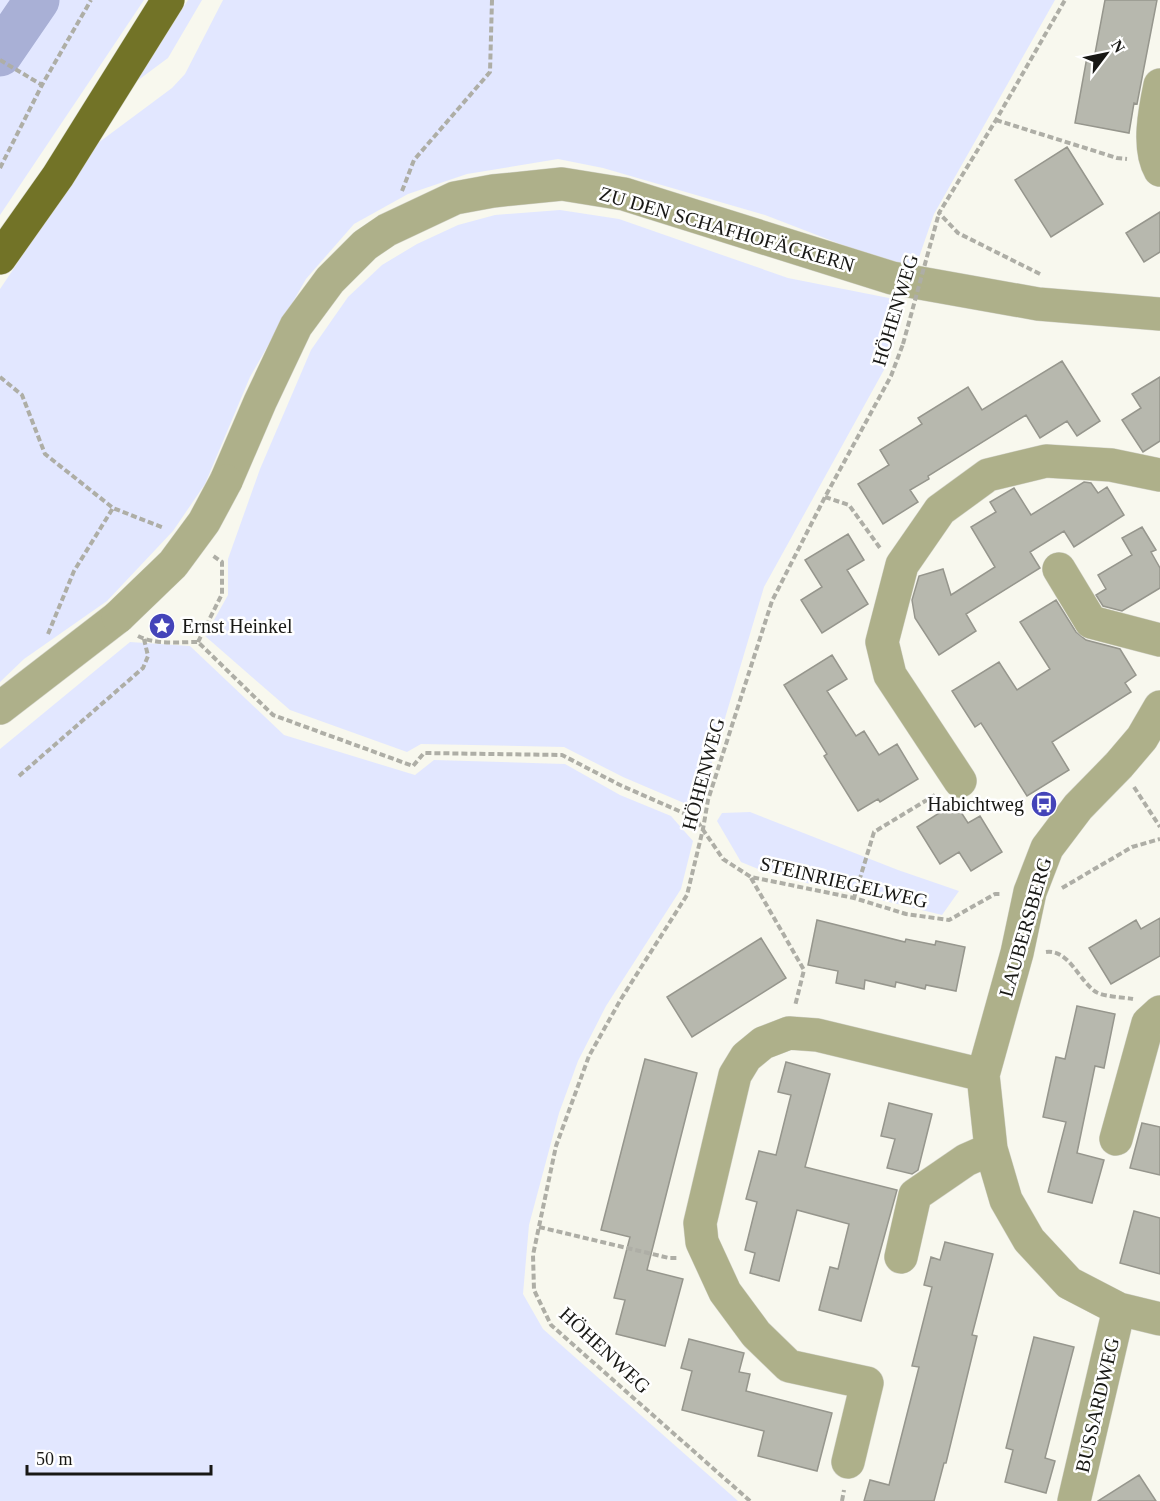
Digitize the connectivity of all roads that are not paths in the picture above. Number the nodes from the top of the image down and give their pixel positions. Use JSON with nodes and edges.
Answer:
{"nodes":[{"id":1,"x":168,"y":0,"type":"edge"},
{"id":2,"x":1160,"y":85,"type":"edge"},
{"id":3,"x":1157,"y":166,"type":"edge"},
{"id":4,"x":0,"y":258,"type":"edge"},
{"id":5,"x":1160,"y":314,"type":"edge"},
{"id":6,"x":1160,"y":475,"type":"edge"},
{"id":7,"x":1059,"y":569,"type":"dead end"},
{"id":8,"x":1160,"y":640,"type":"edge"},
{"id":9,"x":1160,"y":707,"type":"edge"},
{"id":10,"x":0,"y":708,"type":"edge"},
{"id":11,"x":960,"y":781,"type":"road end"},
{"id":12,"x":1149,"y":1006,"type":"edge"},
{"id":13,"x":983,"y":1076,"type":"junction"},
{"id":14,"x":1116,"y":1139,"type":"dead end"},
{"id":15,"x":991,"y":1149,"type":"junction"},
{"id":16,"x":901,"y":1257,"type":"dead end"},
{"id":17,"x":1119,"y":1308,"type":"junction"},
{"id":18,"x":1160,"y":1319,"type":"edge"},
{"id":19,"x":848,"y":1462,"type":"dead end"},
{"id":20,"x":1074,"y":1501,"type":"edge"}],
"edges":[{"from":1,"to":4,"type":"main road"},
{"from":2,"to":3,"type":"street"},
{"from":5,"to":10,"type":"street","name":"ZU DEN SCHAFHOFÄCKERN","bridge":true},
{"from":6,"to":11,"type":"street"},
{"from":7,"to":8,"type":"street"},
{"from":9,"to":13,"type":"street","name":"LAUBERSBERG"},
{"from":12,"to":14,"type":"street"},
{"from":13,"to":15,"type":"street","name":"LAUBERSBERG"},
{"from":13,"to":19,"type":"street"},
{"from":15,"to":16,"type":"street"},
{"from":15,"to":17,"type":"street","name":"LAUBERSBERG"},
{"from":17,"to":18,"type":"street","name":"LAUBERSBERG"},
{"from":17,"to":20,"type":"street","name":"BUSSARDWEG"}]}
